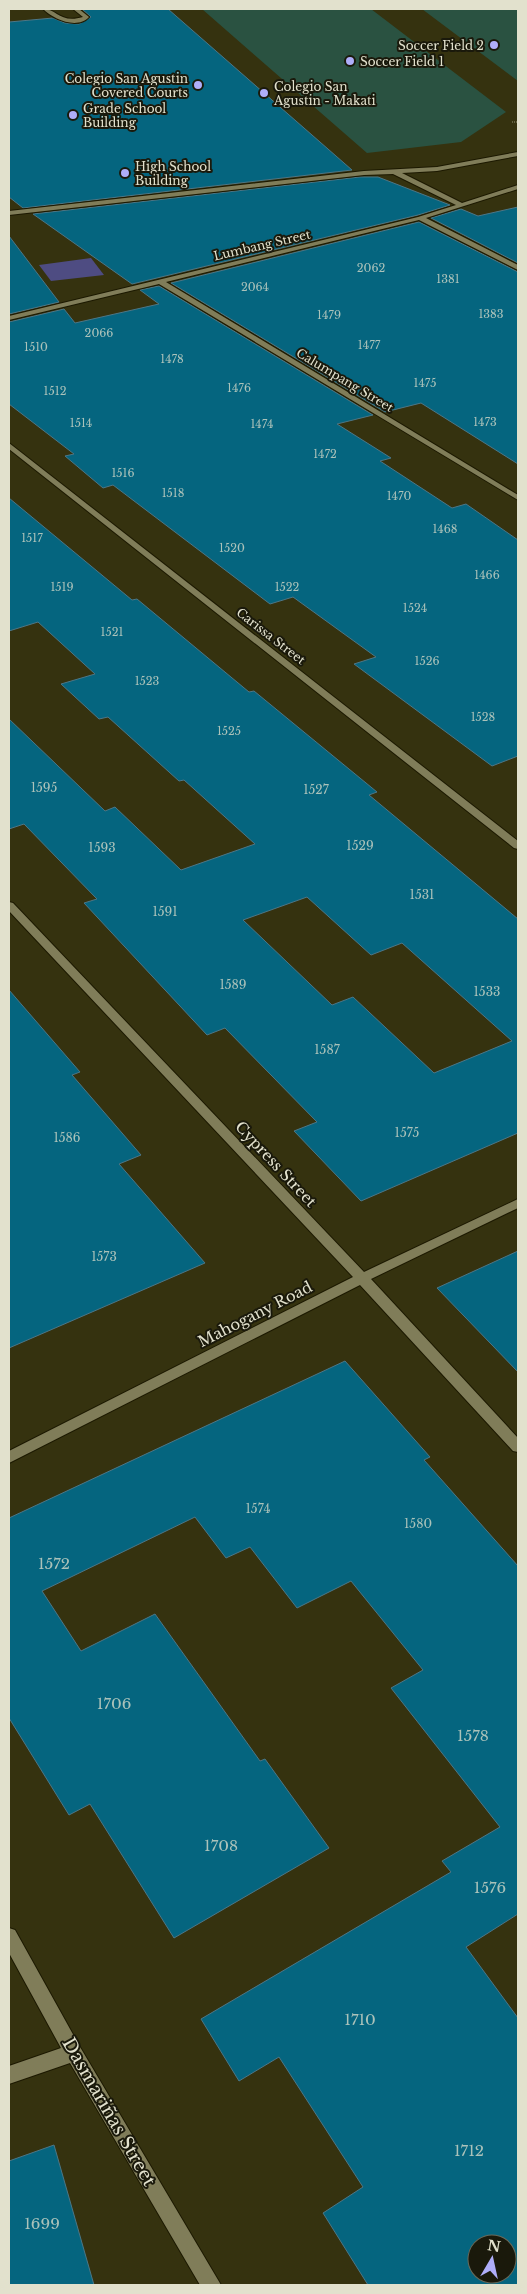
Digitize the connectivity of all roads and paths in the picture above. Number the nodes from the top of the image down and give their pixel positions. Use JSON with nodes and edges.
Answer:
{"nodes":[{"id":1,"x":46,"y":9,"type":"edge"},
{"id":2,"x":76,"y":9,"type":"edge"},
{"id":3,"x":512,"y":122,"type":"dead end"},
{"id":4,"x":518,"y":122,"type":"edge"},
{"id":5,"x":518,"y":154,"type":"edge"},
{"id":6,"x":394,"y":172,"type":"junction"},
{"id":7,"x":518,"y":187,"type":"edge"},
{"id":8,"x":462,"y":205,"type":"junction"},
{"id":9,"x":9,"y":213,"type":"edge"},
{"id":10,"x":420,"y":218,"type":"junction"},
{"id":11,"x":518,"y":268,"type":"edge"},
{"id":12,"x":160,"y":281,"type":"junction"},
{"id":13,"x":9,"y":318,"type":"edge"},
{"id":14,"x":9,"y":445,"type":"edge"},
{"id":15,"x":518,"y":498,"type":"edge"},
{"id":16,"x":518,"y":846,"type":"edge"},
{"id":17,"x":9,"y":906,"type":"edge"},
{"id":18,"x":518,"y":1203,"type":"edge"},
{"id":19,"x":362,"y":1278,"type":"junction"},
{"id":20,"x":518,"y":1447,"type":"edge"},
{"id":21,"x":9,"y":1457,"type":"edge"},
{"id":22,"x":9,"y":1936,"type":"edge"},
{"id":23,"x":74,"y":2053,"type":"junction"},
{"id":24,"x":9,"y":2075,"type":"edge"},
{"id":25,"x":211,"y":2285,"type":"edge"}],
"edges":[{"from":1,"to":2,"type":"street"},
{"from":3,"to":4,"type":"path"},
{"from":5,"to":6,"type":"street"},
{"from":6,"to":8,"type":"street"},
{"from":6,"to":9,"type":"street"},
{"from":7,"to":8,"type":"street","name":"Lumbang Street"},
{"from":8,"to":10,"type":"street","name":"Lumbang Street"},
{"from":10,"to":11,"type":"street"},
{"from":10,"to":12,"type":"street","name":"Lumbang Street"},
{"from":12,"to":13,"type":"street","name":"Lumbang Street"},
{"from":12,"to":15,"type":"street","name":"Calumpang Street"},
{"from":14,"to":16,"type":"street","name":"Carissa Street"},
{"from":17,"to":19,"type":"street","name":"Cypress Street"},
{"from":18,"to":19,"type":"street","name":"Mahogany Road"},
{"from":19,"to":20,"type":"street","name":"Cypress Street"},
{"from":19,"to":21,"type":"street","name":"Mahogany Road"},
{"from":22,"to":23,"type":"street","name":"Dasmariñas Street"},
{"from":23,"to":24,"type":"street"},
{"from":23,"to":25,"type":"street","name":"Dasmariñas Street"}]}
